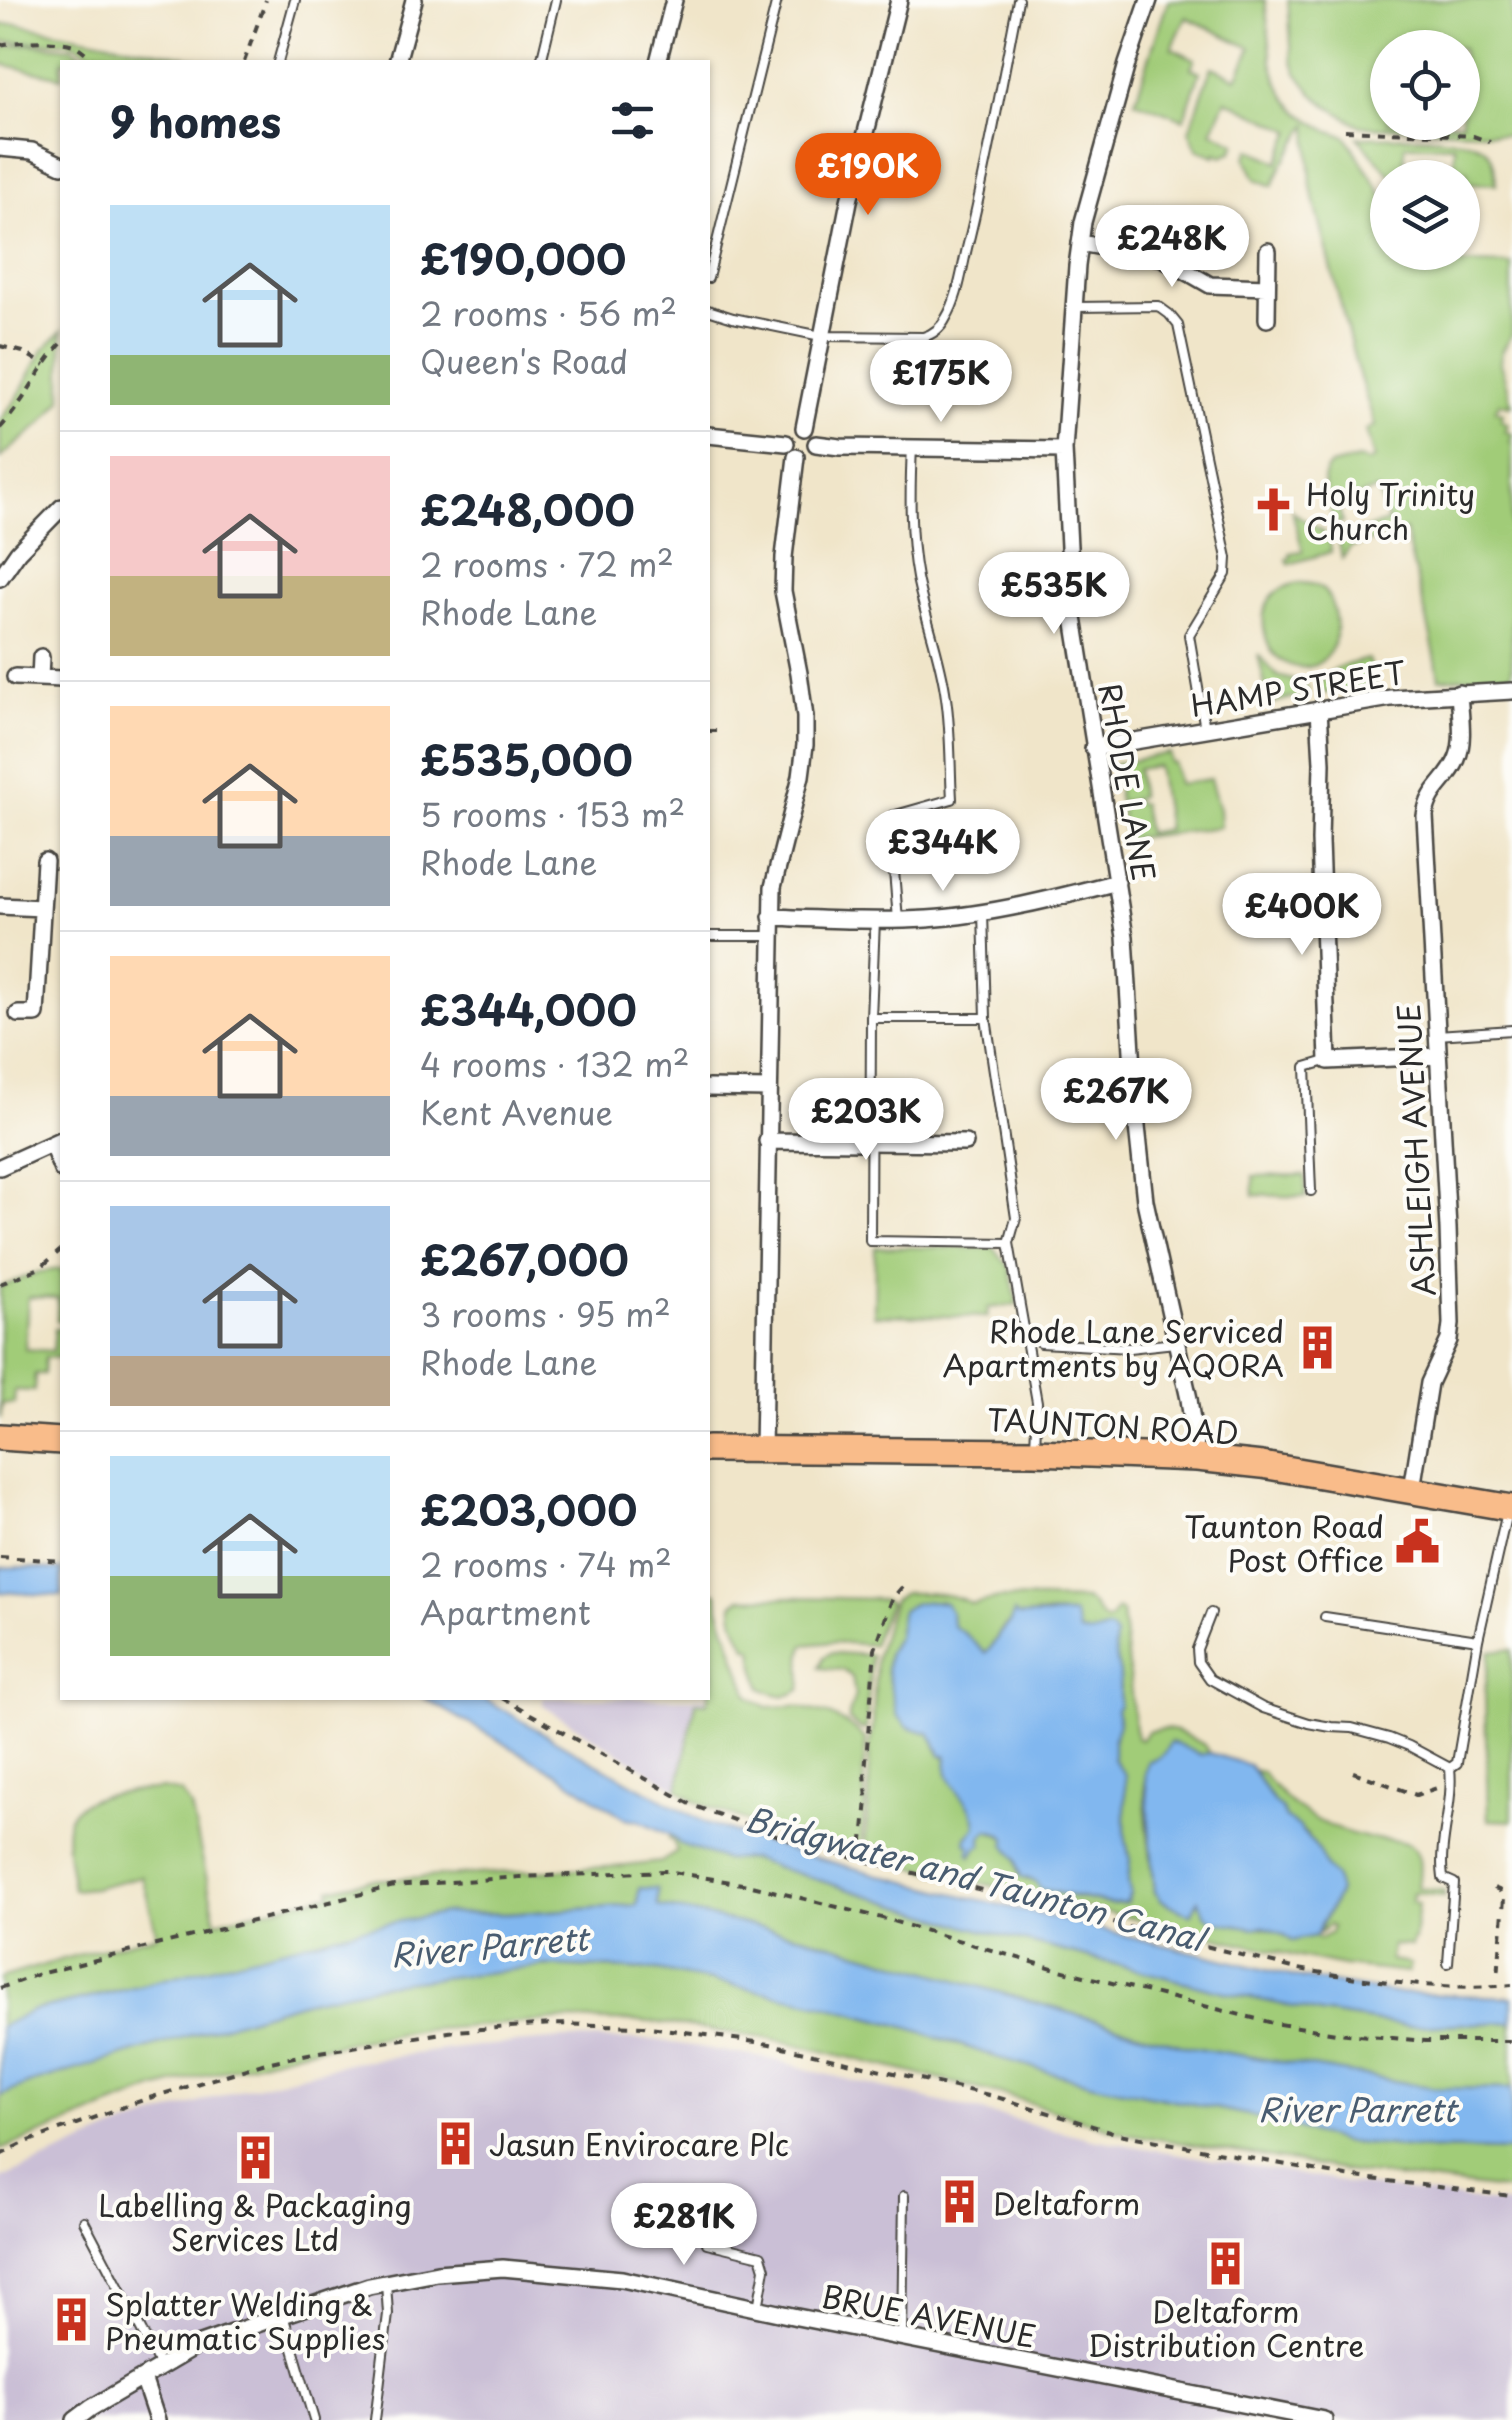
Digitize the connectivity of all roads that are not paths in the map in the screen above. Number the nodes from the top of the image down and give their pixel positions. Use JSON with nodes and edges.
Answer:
{"nodes":[{"id":1,"x":295,"y":0,"type":"edge"},
{"id":2,"x":414,"y":0,"type":"edge"},
{"id":3,"x":556,"y":0,"type":"edge"},
{"id":4,"x":674,"y":0,"type":"edge"},
{"id":5,"x":778,"y":0,"type":"edge"},
{"id":6,"x":899,"y":0,"type":"edge"},
{"id":7,"x":1018,"y":0,"type":"edge"},
{"id":8,"x":1149,"y":0,"type":"edge"},
{"id":9,"x":279,"y":60,"type":"edge"},
{"id":10,"x":398,"y":60,"type":"edge"},
{"id":11,"x":541,"y":60,"type":"edge"},
{"id":12,"x":659,"y":60,"type":"edge"},
{"id":13,"x":0,"y":148,"type":"edge"},
{"id":14,"x":60,"y":164,"type":"edge"},
{"id":15,"x":1080,"y":243,"type":"junction"},
{"id":16,"x":1268,"y":251,"type":"dead end"},
{"id":17,"x":710,"y":270,"type":"edge"},
{"id":18,"x":1268,"y":287,"type":"junction"},
{"id":19,"x":1074,"y":307,"type":"junction"},
{"id":20,"x":710,"y":311,"type":"edge"},
{"id":21,"x":1267,"y":319,"type":"dead end"},
{"id":22,"x":821,"y":336,"type":"junction"},
{"id":23,"x":804,"y":428,"type":"junction"},
{"id":24,"x":710,"y":436,"type":"edge"},
{"id":25,"x":786,"y":443,"type":"junction"},
{"id":26,"x":816,"y":444,"type":"junction"},
{"id":27,"x":912,"y":446,"type":"junction"},
{"id":28,"x":1064,"y":450,"type":"junction"},
{"id":29,"x":796,"y":457,"type":"junction"},
{"id":30,"x":60,"y":509,"type":"edge"},
{"id":31,"x":0,"y":578,"type":"edge"},
{"id":32,"x":41,"y":657,"type":"dead end"},
{"id":33,"x":15,"y":677,"type":"dead end"},
{"id":34,"x":40,"y":678,"type":"junction"},
{"id":35,"x":60,"y":679,"type":"edge"},
{"id":36,"x":1512,"y":690,"type":"edge"},
{"id":37,"x":1459,"y":693,"type":"junction"},
{"id":38,"x":1320,"y":709,"type":"junction"},
{"id":39,"x":1204,"y":729,"type":"junction"},
{"id":40,"x":1094,"y":748,"type":"junction"},
{"id":41,"x":45,"y":861,"type":"dead end"},
{"id":42,"x":1118,"y":882,"type":"junction"},
{"id":43,"x":0,"y":906,"type":"edge"},
{"id":44,"x":42,"y":908,"type":"junction"},
{"id":45,"x":983,"y":910,"type":"junction"},
{"id":46,"x":771,"y":917,"type":"junction"},
{"id":47,"x":874,"y":920,"type":"junction"},
{"id":48,"x":898,"y":920,"type":"junction"},
{"id":49,"x":710,"y":936,"type":"edge"},
{"id":50,"x":771,"y":936,"type":"junction"},
{"id":51,"x":18,"y":1014,"type":"dead end"},
{"id":52,"x":871,"y":1018,"type":"junction"},
{"id":53,"x":986,"y":1018,"type":"junction"},
{"id":54,"x":1512,"y":1030,"type":"edge"},
{"id":55,"x":1436,"y":1035,"type":"junction"},
{"id":56,"x":1438,"y":1056,"type":"junction"},
{"id":57,"x":1328,"y":1060,"type":"junction"},
{"id":58,"x":710,"y":1088,"type":"edge"},
{"id":59,"x":768,"y":1089,"type":"junction"},
{"id":60,"x":871,"y":1140,"type":"junction"},
{"id":61,"x":767,"y":1141,"type":"junction"},
{"id":62,"x":57,"y":1142,"type":"edge"},
{"id":63,"x":966,"y":1143,"type":"dead end"},
{"id":64,"x":0,"y":1167,"type":"edge"},
{"id":65,"x":1311,"y":1191,"type":"dead end"},
{"id":66,"x":1009,"y":1243,"type":"junction"},
{"id":67,"x":1041,"y":1343,"type":"dead end"},
{"id":68,"x":1175,"y":1343,"type":"junction"},
{"id":69,"x":3,"y":1440,"type":"edge"},
{"id":70,"x":60,"y":1441,"type":"edge"},
{"id":71,"x":710,"y":1449,"type":"edge"},
{"id":72,"x":763,"y":1450,"type":"junction"},
{"id":73,"x":1035,"y":1452,"type":"junction"},
{"id":74,"x":1197,"y":1458,"type":"junction"},
{"id":75,"x":1412,"y":1490,"type":"junction"},
{"id":76,"x":1510,"y":1508,"type":"edge"},
{"id":77,"x":1211,"y":1613,"type":"dead end"},
{"id":78,"x":1325,"y":1616,"type":"dead end"},
{"id":79,"x":1478,"y":1640,"type":"junction"},
{"id":80,"x":1450,"y":1768,"type":"junction"},
{"id":81,"x":1448,"y":1964,"type":"dead end"},
{"id":82,"x":904,"y":2196,"type":"dead end"},
{"id":83,"x":84,"y":2221,"type":"dead end"},
{"id":84,"x":707,"y":2243,"type":"dead end"},
{"id":85,"x":386,"y":2282,"type":"junction"},
{"id":86,"x":758,"y":2308,"type":"junction"},
{"id":87,"x":282,"y":2315,"type":"junction"},
{"id":88,"x":902,"y":2338,"type":"junction"},
{"id":89,"x":161,"y":2368,"type":"junction"},
{"id":90,"x":143,"y":2378,"type":"junction"},
{"id":91,"x":75,"y":2420,"type":"edge"},
{"id":92,"x":157,"y":2420,"type":"edge"},
{"id":93,"x":314,"y":2420,"type":"edge"},
{"id":94,"x":375,"y":2420,"type":"edge"},
{"id":95,"x":1324,"y":2420,"type":"edge"}],
"edges":[{"from":1,"to":9,"type":"lane"},
{"from":2,"to":10,"type":"street"},
{"from":3,"to":11,"type":"lane"},
{"from":4,"to":12,"type":"street"},
{"from":5,"to":17,"type":"lane"},
{"from":6,"to":22,"type":"street"},
{"from":7,"to":22,"type":"lane"},
{"from":8,"to":15,"type":"street","name":"RHODE LANE"},
{"from":13,"to":14,"type":"street"},
{"from":15,"to":18,"type":"street"},
{"from":15,"to":19,"type":"street","name":"RHODE LANE"},
{"from":16,"to":18,"type":"street"},
{"from":18,"to":21,"type":"street"},
{"from":19,"to":28,"type":"street","name":"RHODE LANE"},
{"from":19,"to":39,"type":"lane"},
{"from":20,"to":22,"type":"lane"},
{"from":22,"to":23,"type":"street"},
{"from":23,"to":25,"type":"street"},
{"from":23,"to":26,"type":"street"},
{"from":24,"to":25,"type":"street"},
{"from":25,"to":29,"type":"street"},
{"from":26,"to":27,"type":"street"},
{"from":26,"to":29,"type":"street"},
{"from":27,"to":28,"type":"street"},
{"from":27,"to":48,"type":"lane"},
{"from":28,"to":40,"type":"street","name":"RHODE LANE"},
{"from":29,"to":46,"type":"street"},
{"from":30,"to":31,"type":"street"},
{"from":32,"to":34,"type":"street"},
{"from":33,"to":34,"type":"street"},
{"from":34,"to":35,"type":"street"},
{"from":36,"to":37,"type":"street","name":"HAMP STREET"},
{"from":37,"to":38,"type":"street","name":"HAMP STREET"},
{"from":37,"to":55,"type":"street","name":"ASHLEIGH AVENUE"},
{"from":38,"to":39,"type":"street","name":"HAMP STREET"},
{"from":38,"to":57,"type":"street"},
{"from":39,"to":40,"type":"street","name":"HAMP STREET"},
{"from":40,"to":42,"type":"street","name":"RHODE LANE"},
{"from":41,"to":44,"type":"street"},
{"from":42,"to":45,"type":"street"},
{"from":42,"to":68,"type":"street","name":"RHODE LANE"},
{"from":43,"to":44,"type":"street"},
{"from":44,"to":51,"type":"street"},
{"from":45,"to":48,"type":"street"},
{"from":45,"to":53,"type":"lane"},
{"from":46,"to":47,"type":"street"},
{"from":46,"to":50,"type":"street"},
{"from":47,"to":48,"type":"street"},
{"from":47,"to":52,"type":"lane"},
{"from":49,"to":50,"type":"lane"},
{"from":50,"to":59,"type":"street"},
{"from":52,"to":53,"type":"lane"},
{"from":52,"to":60,"type":"lane"},
{"from":53,"to":66,"type":"lane"},
{"from":54,"to":55,"type":"lane"},
{"from":55,"to":56,"type":"street","name":"ASHLEIGH AVENUE"},
{"from":56,"to":57,"type":"street"},
{"from":56,"to":75,"type":"street","name":"ASHLEIGH AVENUE"},
{"from":57,"to":65,"type":"lane"},
{"from":58,"to":59,"type":"street"},
{"from":59,"to":61,"type":"street"},
{"from":60,"to":61,"type":"street"},
{"from":60,"to":63,"type":"street"},
{"from":60,"to":66,"type":"lane"},
{"from":61,"to":72,"type":"street"},
{"from":62,"to":64,"type":"street"},
{"from":66,"to":73,"type":"lane"},
{"from":67,"to":68,"type":"lane"},
{"from":68,"to":74,"type":"street","name":"RHODE LANE"},
{"from":69,"to":70,"type":"main road"},
{"from":71,"to":72,"type":"main road","name":"TAUNTON ROAD"},
{"from":72,"to":73,"type":"main road","name":"TAUNTON ROAD"},
{"from":73,"to":74,"type":"main road","name":"TAUNTON ROAD"},
{"from":74,"to":75,"type":"main road","name":"TAUNTON ROAD"},
{"from":75,"to":76,"type":"main road","name":"TAUNTON ROAD"},
{"from":76,"to":79,"type":"lane"},
{"from":77,"to":80,"type":"lane"},
{"from":78,"to":79,"type":"lane"},
{"from":79,"to":80,"type":"lane"},
{"from":80,"to":81,"type":"lane"},
{"from":82,"to":88,"type":"lane"},
{"from":83,"to":89,"type":"lane"},
{"from":84,"to":86,"type":"lane"},
{"from":85,"to":86,"type":"street","name":"BRUE AVENUE"},
{"from":85,"to":87,"type":"street","name":"BRUE AVENUE"},
{"from":85,"to":94,"type":"lane"},
{"from":86,"to":88,"type":"street","name":"BRUE AVENUE"},
{"from":87,"to":89,"type":"street","name":"BRUE AVENUE"},
{"from":87,"to":93,"type":"lane"},
{"from":88,"to":95,"type":"street","name":"BRUE AVENUE"},
{"from":89,"to":90,"type":"street","name":"BRUE AVENUE"},
{"from":90,"to":91,"type":"street","name":"BRUE AVENUE"},
{"from":90,"to":92,"type":"street"}]}
